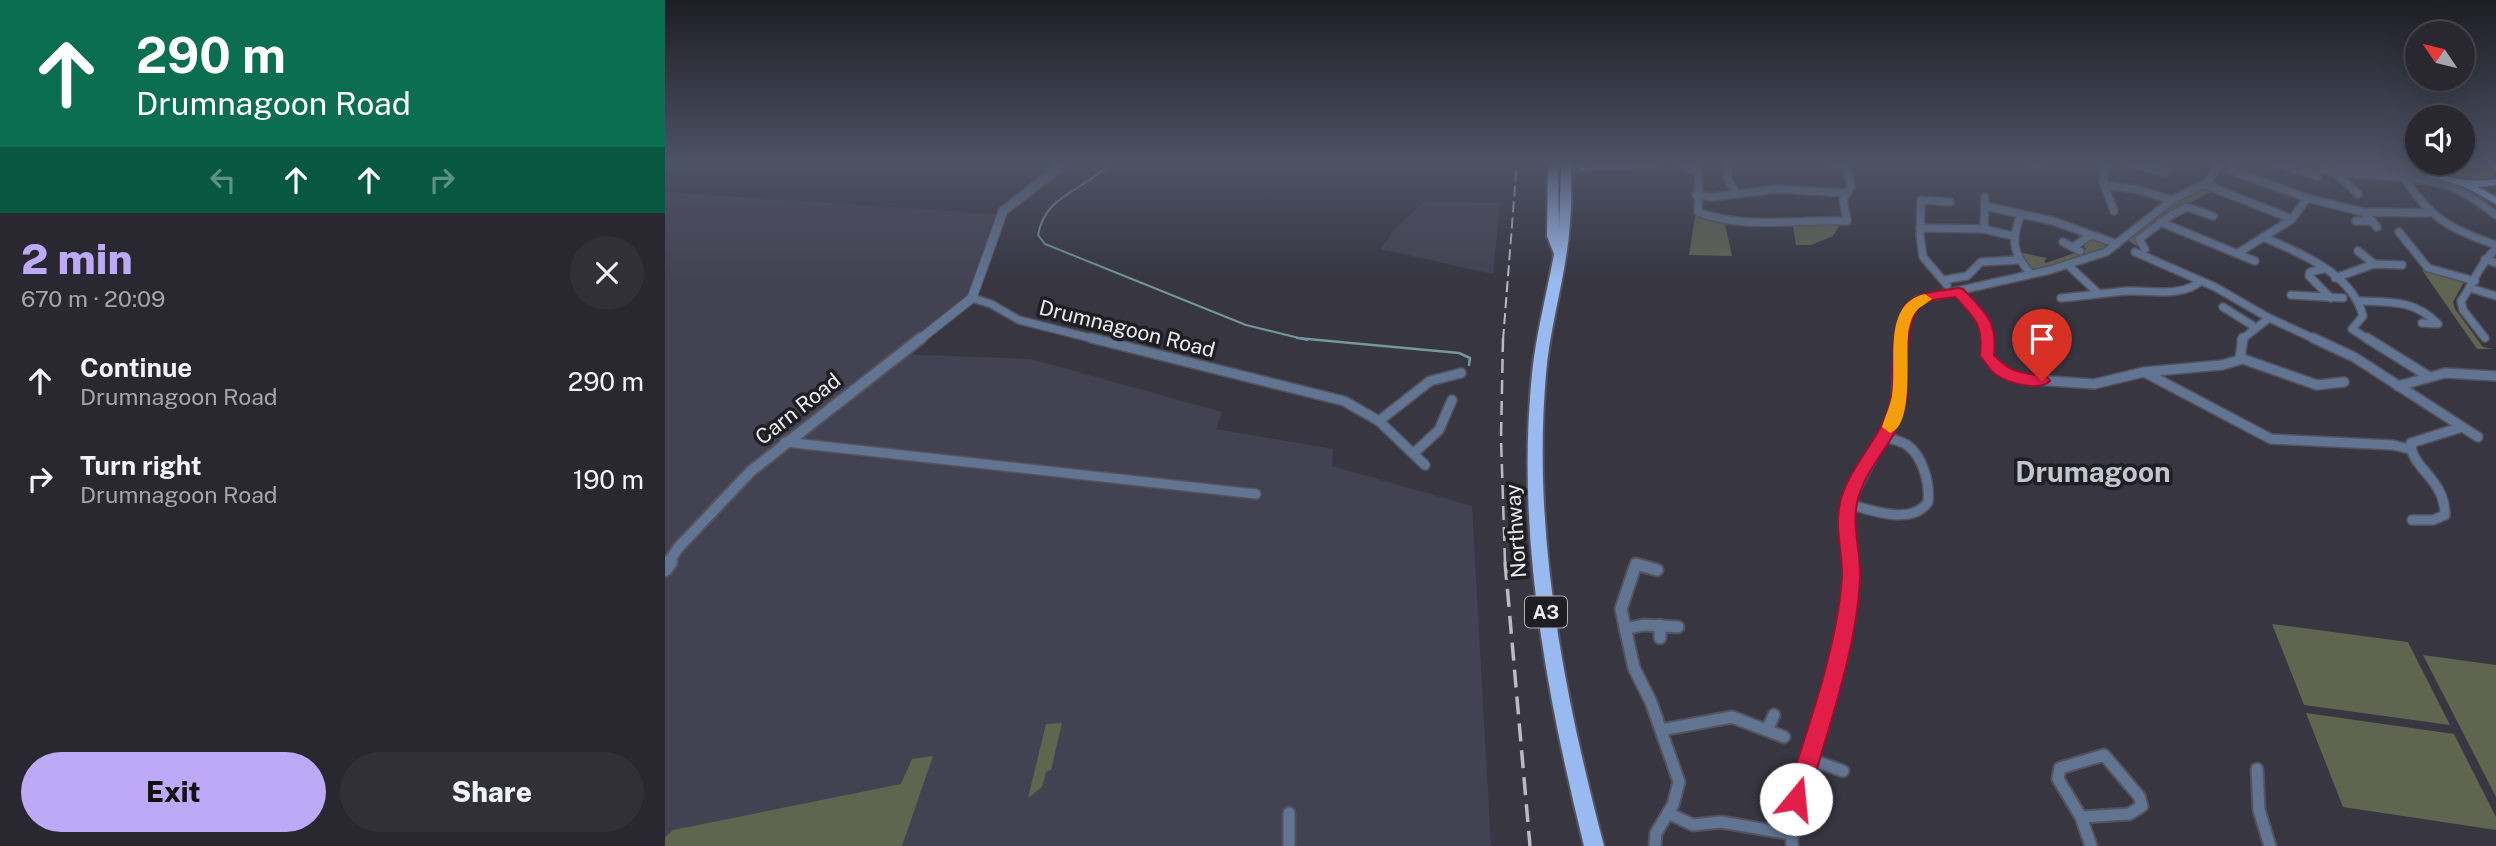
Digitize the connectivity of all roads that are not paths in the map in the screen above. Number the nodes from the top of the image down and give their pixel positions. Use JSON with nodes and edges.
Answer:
{"nodes":[{"id":1,"x":1015,"y":201,"type":"edge"},
{"id":2,"x":1562,"y":201,"type":"edge"},
{"id":3,"x":1566,"y":201,"type":"edge"},
{"id":4,"x":1697,"y":201,"type":"edge"},
{"id":5,"x":1843,"y":201,"type":"edge"},
{"id":6,"x":1917,"y":201,"type":"edge"},
{"id":7,"x":1946,"y":201,"type":"edge"},
{"id":8,"x":1985,"y":201,"type":"edge"},
{"id":9,"x":2111,"y":201,"type":"edge"},
{"id":10,"x":2170,"y":201,"type":"edge"},
{"id":11,"x":2247,"y":201,"type":"edge"},
{"id":12,"x":2305,"y":201,"type":"edge"},
{"id":13,"x":2321,"y":201,"type":"edge"},
{"id":14,"x":2420,"y":201,"type":"edge"},
{"id":15,"x":2479,"y":201,"type":"edge"},
{"id":16,"x":1950,"y":202,"type":"dead end"},
{"id":17,"x":1985,"y":206,"type":"junction"},
{"id":18,"x":2114,"y":211,"type":"dead end"},
{"id":19,"x":2363,"y":212,"type":"junction"},
{"id":20,"x":2428,"y":213,"type":"junction"},
{"id":21,"x":2021,"y":214,"type":"junction"},
{"id":22,"x":2496,"y":215,"type":"edge"},
{"id":23,"x":2213,"y":216,"type":"dead end"},
{"id":24,"x":2292,"y":219,"type":"junction"},
{"id":25,"x":2357,"y":221,"type":"dead end"},
{"id":26,"x":2160,"y":222,"type":"junction"},
{"id":27,"x":1920,"y":228,"type":"junction"},
{"id":28,"x":1984,"y":229,"type":"junction"},
{"id":29,"x":2399,"y":232,"type":"dead end"},
{"id":30,"x":2091,"y":235,"type":"junction"},
{"id":31,"x":2013,"y":236,"type":"junction"},
{"id":32,"x":2263,"y":237,"type":"junction"},
{"id":33,"x":2406,"y":241,"type":"junction"},
{"id":34,"x":2063,"y":242,"type":"dead end"},
{"id":35,"x":2417,"y":242,"type":"dead end"},
{"id":36,"x":1555,"y":244,"type":"junction"},
{"id":37,"x":2117,"y":244,"type":"junction"},
{"id":38,"x":2155,"y":245,"type":"dead end"},
{"id":39,"x":2496,"y":247,"type":"edge"},
{"id":40,"x":2358,"y":251,"type":"dead end"},
{"id":41,"x":2135,"y":252,"type":"dead end"},
{"id":42,"x":2238,"y":253,"type":"junction"},
{"id":43,"x":2485,"y":259,"type":"junction"},
{"id":44,"x":2017,"y":260,"type":"junction"},
{"id":45,"x":2255,"y":261,"type":"dead end"},
{"id":46,"x":2496,"y":262,"type":"edge"},
{"id":47,"x":2374,"y":264,"type":"junction"},
{"id":48,"x":2069,"y":265,"type":"junction"},
{"id":49,"x":2402,"y":265,"type":"dead end"},
{"id":50,"x":2322,"y":269,"type":"junction"},
{"id":51,"x":2031,"y":274,"type":"junction"},
{"id":52,"x":2335,"y":278,"type":"junction"},
{"id":53,"x":2201,"y":281,"type":"junction"},
{"id":54,"x":2472,"y":285,"type":"junction"},
{"id":55,"x":1963,"y":291,"type":"junction"},
{"id":56,"x":2098,"y":293,"type":"junction"},
{"id":57,"x":2291,"y":295,"type":"dead end"},
{"id":58,"x":2496,"y":296,"type":"edge"},
{"id":59,"x":972,"y":298,"type":"junction"},
{"id":60,"x":2061,"y":298,"type":"dead end"},
{"id":61,"x":2331,"y":298,"type":"junction"},
{"id":62,"x":2343,"y":298,"type":"dead end"},
{"id":63,"x":2360,"y":301,"type":"junction"},
{"id":64,"x":2223,"y":307,"type":"dead end"},
{"id":65,"x":2242,"y":309,"type":"dead end"},
{"id":66,"x":2232,"y":313,"type":"junction"},
{"id":67,"x":2269,"y":318,"type":"junction"},
{"id":68,"x":2422,"y":323,"type":"dead end"},
{"id":69,"x":2255,"y":327,"type":"junction"},
{"id":70,"x":2485,"y":338,"type":"dead end"},
{"id":71,"x":2243,"y":359,"type":"junction"},
{"id":72,"x":2144,"y":372,"type":"junction"},
{"id":73,"x":1461,"y":373,"type":"dead end"},
{"id":74,"x":2428,"y":376,"type":"junction"},
{"id":75,"x":2496,"y":376,"type":"edge"},
{"id":76,"x":2344,"y":382,"type":"dead end"},
{"id":77,"x":2398,"y":386,"type":"junction"},
{"id":78,"x":1452,"y":400,"type":"dead end"},
{"id":79,"x":1379,"y":421,"type":"junction"},
{"id":80,"x":2462,"y":428,"type":"junction"},
{"id":81,"x":1885,"y":437,"type":"junction"},
{"id":82,"x":2477,"y":437,"type":"dead end"},
{"id":83,"x":785,"y":442,"type":"junction"},
{"id":84,"x":2409,"y":449,"type":"junction"},
{"id":85,"x":1414,"y":453,"type":"junction"},
{"id":86,"x":1426,"y":465,"type":"dead end"},
{"id":87,"x":1256,"y":494,"type":"dead end"},
{"id":88,"x":1848,"y":504,"type":"junction"},
{"id":89,"x":2412,"y":520,"type":"dead end"},
{"id":90,"x":665,"y":569,"type":"edge"},
{"id":91,"x":1657,"y":570,"type":"dead end"},
{"id":92,"x":1660,"y":625,"type":"junction"},
{"id":93,"x":1678,"y":627,"type":"dead end"},
{"id":94,"x":1625,"y":629,"type":"junction"},
{"id":95,"x":1660,"y":638,"type":"dead end"},
{"id":96,"x":1774,"y":715,"type":"dead end"},
{"id":97,"x":1661,"y":730,"type":"junction"},
{"id":98,"x":1767,"y":730,"type":"junction"},
{"id":99,"x":1784,"y":737,"type":"dead end"},
{"id":100,"x":1809,"y":759,"type":"junction"},
{"id":101,"x":2257,"y":769,"type":"dead end"},
{"id":102,"x":1843,"y":771,"type":"dead end"},
{"id":103,"x":1289,"y":813,"type":"dead end"},
{"id":104,"x":1668,"y":813,"type":"junction"},
{"id":105,"x":2081,"y":817,"type":"junction"},
{"id":106,"x":1791,"y":840,"type":"edge"},
{"id":107,"x":1289,"y":846,"type":"edge"},
{"id":108,"x":1594,"y":846,"type":"edge"},
{"id":109,"x":1655,"y":846,"type":"edge"},
{"id":110,"x":2091,"y":846,"type":"edge"},
{"id":111,"x":2270,"y":846,"type":"edge"}],
"edges":[{"from":1,"to":59,"type":"street"},
{"from":2,"to":36,"type":"highway"},
{"from":3,"to":36,"type":"highway","name":"Northway","number":"A3"},
{"from":4,"to":5,"type":"street"},
{"from":6,"to":27,"type":"street"},
{"from":7,"to":16,"type":"street"},
{"from":8,"to":17,"type":"street"},
{"from":9,"to":18,"type":"street"},
{"from":10,"to":37,"type":"street"},
{"from":11,"to":24,"type":"street"},
{"from":12,"to":24,"type":"street"},
{"from":13,"to":19,"type":"street"},
{"from":14,"to":20,"type":"street"},
{"from":15,"to":22,"type":"street"},
{"from":17,"to":21,"type":"street"},
{"from":17,"to":28,"type":"street"},
{"from":19,"to":20,"type":"street"},
{"from":19,"to":25,"type":"street"},
{"from":20,"to":39,"type":"street"},
{"from":21,"to":30,"type":"street"},
{"from":21,"to":31,"type":"street"},
{"from":23,"to":26,"type":"street"},
{"from":24,"to":32,"type":"street"},
{"from":26,"to":38,"type":"street"},
{"from":26,"to":42,"type":"street"},
{"from":27,"to":28,"type":"street"},
{"from":27,"to":44,"type":"street"},
{"from":28,"to":31,"type":"street"},
{"from":29,"to":33,"type":"street"},
{"from":30,"to":34,"type":"street"},
{"from":30,"to":37,"type":"street"},
{"from":31,"to":44,"type":"street"},
{"from":32,"to":42,"type":"street"},
{"from":32,"to":50,"type":"street"},
{"from":33,"to":35,"type":"street"},
{"from":33,"to":54,"type":"street"},
{"from":36,"to":108,"type":"highway","name":"Northway","number":"A3"},
{"from":37,"to":48,"type":"street"},
{"from":39,"to":43,"type":"street"},
{"from":40,"to":47,"type":"street"},
{"from":41,"to":53,"type":"street"},
{"from":42,"to":45,"type":"street"},
{"from":43,"to":46,"type":"street"},
{"from":43,"to":54,"type":"street"},
{"from":44,"to":51,"type":"street"},
{"from":47,"to":49,"type":"street"},
{"from":47,"to":52,"type":"street"},
{"from":48,"to":51,"type":"street"},
{"from":48,"to":56,"type":"street"},
{"from":50,"to":52,"type":"street"},
{"from":50,"to":61,"type":"street"},
{"from":51,"to":55,"type":"street"},
{"from":52,"to":63,"type":"street"},
{"from":53,"to":56,"type":"street"},
{"from":53,"to":67,"type":"street"},
{"from":54,"to":58,"type":"street"},
{"from":54,"to":70,"type":"street"},
{"from":55,"to":72,"type":"street"},
{"from":55,"to":81,"type":"street"},
{"from":56,"to":60,"type":"street"},
{"from":57,"to":61,"type":"street"},
{"from":59,"to":79,"type":"street","name":"Drumnagoon Road"},
{"from":59,"to":83,"type":"street","name":"Carn Road"},
{"from":61,"to":62,"type":"street"},
{"from":63,"to":68,"type":"street"},
{"from":63,"to":74,"type":"street"},
{"from":64,"to":66,"type":"street"},
{"from":65,"to":66,"type":"street"},
{"from":66,"to":69,"type":"street"},
{"from":67,"to":69,"type":"street"},
{"from":67,"to":77,"type":"street"},
{"from":69,"to":71,"type":"street"},
{"from":71,"to":72,"type":"street"},
{"from":71,"to":76,"type":"street"},
{"from":72,"to":84,"type":"street"},
{"from":73,"to":79,"type":"street"},
{"from":74,"to":75,"type":"street"},
{"from":74,"to":77,"type":"street"},
{"from":77,"to":80,"type":"street"},
{"from":78,"to":85,"type":"street"},
{"from":79,"to":85,"type":"street","name":"Drumnagoon Road"},
{"from":80,"to":82,"type":"street"},
{"from":80,"to":84,"type":"street"},
{"from":81,"to":88,"type":"street"},
{"from":81,"to":88,"type":"street"},
{"from":83,"to":87,"type":"street"},
{"from":83,"to":90,"type":"street","name":"Carn Road"},
{"from":84,"to":89,"type":"street"},
{"from":85,"to":86,"type":"street","name":"Drumnagoon Road"},
{"from":88,"to":100,"type":"street"},
{"from":91,"to":94,"type":"street"},
{"from":92,"to":93,"type":"street"},
{"from":92,"to":94,"type":"street"},
{"from":92,"to":95,"type":"street"},
{"from":94,"to":97,"type":"street"},
{"from":96,"to":98,"type":"street"},
{"from":97,"to":98,"type":"street"},
{"from":97,"to":104,"type":"street"},
{"from":98,"to":99,"type":"street"},
{"from":100,"to":102,"type":"street"},
{"from":100,"to":106,"type":"street"},
{"from":101,"to":111,"type":"street"},
{"from":103,"to":107,"type":"street"},
{"from":104,"to":106,"type":"street"},
{"from":104,"to":109,"type":"street"},
{"from":105,"to":105,"type":"street"},
{"from":105,"to":110,"type":"street"}]}
